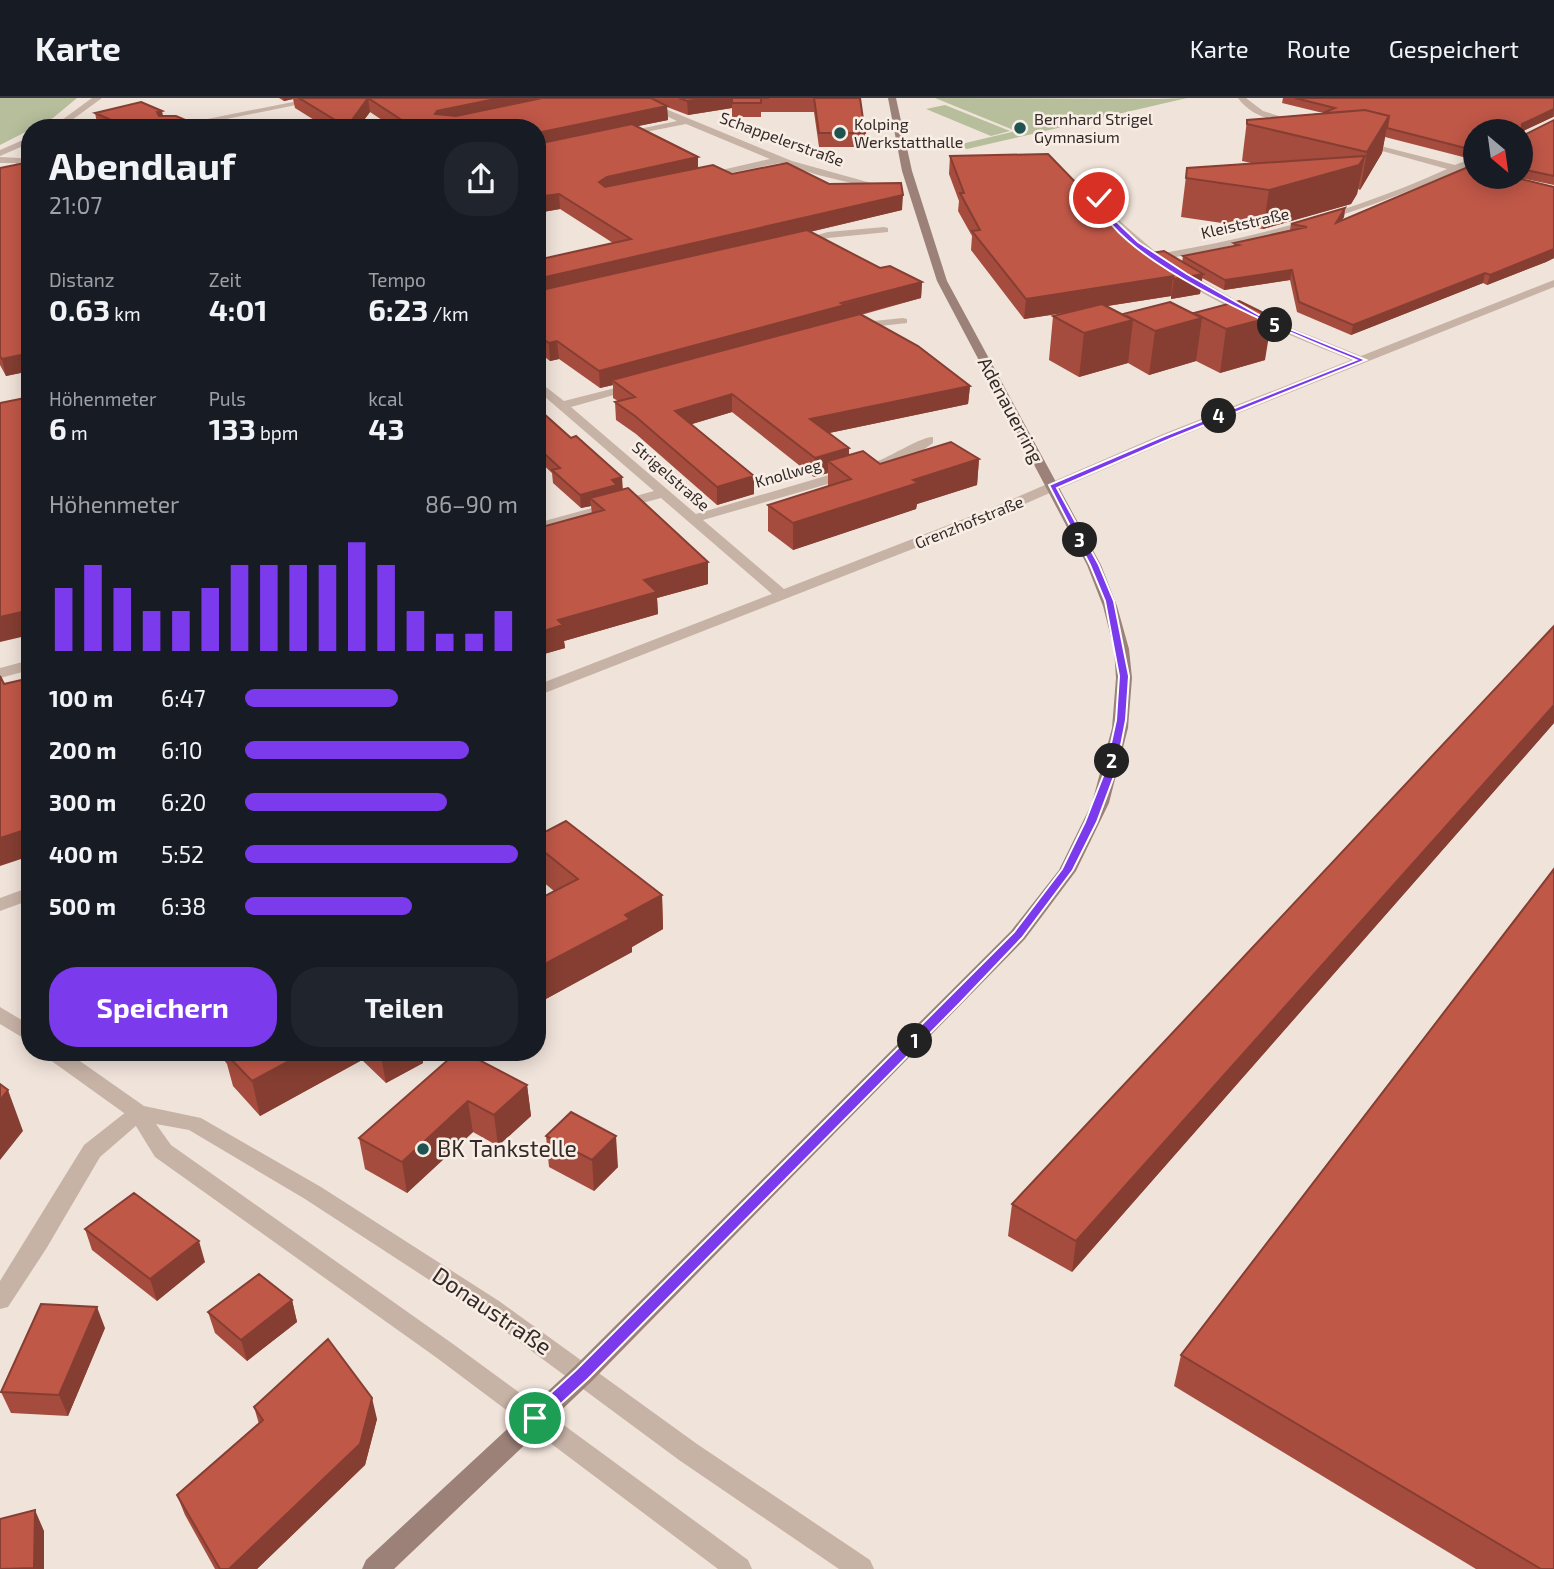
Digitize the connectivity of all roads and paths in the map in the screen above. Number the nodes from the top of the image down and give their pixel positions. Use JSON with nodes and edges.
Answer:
{"nodes":[{"id":1,"x":98,"y":98,"type":"edge"},
{"id":2,"x":327,"y":98,"type":"edge"},
{"id":3,"x":632,"y":98,"type":"edge"},
{"id":4,"x":892,"y":98,"type":"edge"},
{"id":5,"x":1242,"y":98,"type":"edge"},
{"id":6,"x":225,"y":117,"type":"junction"},
{"id":7,"x":68,"y":119,"type":"edge"},
{"id":8,"x":214,"y":119,"type":"edge"},
{"id":9,"x":228,"y":119,"type":"edge"},
{"id":10,"x":688,"y":121,"type":"junction"},
{"id":11,"x":1314,"y":128,"type":"edge"},
{"id":12,"x":607,"y":139,"type":"edge"},
{"id":13,"x":1352,"y":139,"type":"edge"},
{"id":14,"x":21,"y":145,"type":"edge"},
{"id":15,"x":21,"y":154,"type":"edge"},
{"id":16,"x":0,"y":157,"type":"edge"},
{"id":17,"x":783,"y":159,"type":"junction"},
{"id":18,"x":21,"y":163,"type":"edge"},
{"id":19,"x":1463,"y":166,"type":"edge"},
{"id":20,"x":1456,"y":169,"type":"junction"},
{"id":21,"x":1463,"y":170,"type":"edge"},
{"id":22,"x":689,"y":180,"type":"edge"},
{"id":23,"x":1105,"y":185,"type":"dead end"},
{"id":24,"x":884,"y":188,"type":"edge"},
{"id":25,"x":884,"y":230,"type":"dead end"},
{"id":26,"x":789,"y":244,"type":"edge"},
{"id":27,"x":1156,"y":257,"type":"junction"},
{"id":28,"x":1554,"y":283,"type":"edge"},
{"id":29,"x":903,"y":321,"type":"dead end"},
{"id":30,"x":836,"y":330,"type":"edge"},
{"id":31,"x":1362,"y":360,"type":"junction"},
{"id":32,"x":642,"y":383,"type":"edge"},
{"id":33,"x":546,"y":391,"type":"edge"},
{"id":34,"x":563,"y":405,"type":"junction"},
{"id":35,"x":929,"y":440,"type":"dead end"},
{"id":36,"x":1052,"y":487,"type":"junction"},
{"id":37,"x":663,"y":493,"type":"junction"},
{"id":38,"x":693,"y":519,"type":"junction"},
{"id":39,"x":546,"y":525,"type":"edge"},
{"id":40,"x":782,"y":595,"type":"junction"},
{"id":41,"x":21,"y":667,"type":"edge"},
{"id":42,"x":0,"y":673,"type":"edge"},
{"id":43,"x":546,"y":687,"type":"edge"},
{"id":44,"x":21,"y":897,"type":"edge"},
{"id":45,"x":0,"y":905,"type":"edge"},
{"id":46,"x":0,"y":1014,"type":"edge"},
{"id":47,"x":21,"y":1029,"type":"edge"},
{"id":48,"x":66,"y":1061,"type":"edge"},
{"id":49,"x":138,"y":1113,"type":"junction"},
{"id":50,"x":0,"y":1300,"type":"edge"},
{"id":51,"x":583,"y":1374,"type":"junction"},
{"id":52,"x":535,"y":1418,"type":"junction"},
{"id":53,"x":374,"y":1569,"type":"edge"},
{"id":54,"x":739,"y":1569,"type":"edge"},
{"id":55,"x":861,"y":1569,"type":"edge"}],
"edges":[{"from":1,"to":7,"type":"street"},
{"from":2,"to":6,"type":"street"},
{"from":3,"to":10,"type":"street","name":"Schappelerstraße"},
{"from":4,"to":36,"type":"main road","name":"Adenauerring"},
{"from":5,"to":11,"type":"street"},
{"from":6,"to":8,"type":"street"},
{"from":6,"to":9,"type":"street"},
{"from":10,"to":12,"type":"street"},
{"from":10,"to":17,"type":"street","name":"Schappelerstraße"},
{"from":13,"to":20,"type":"street"},
{"from":14,"to":16,"type":"street"},
{"from":15,"to":16,"type":"street"},
{"from":16,"to":18,"type":"street"},
{"from":17,"to":22,"type":"street"},
{"from":17,"to":24,"type":"street","name":"Schappelerstraße"},
{"from":19,"to":20,"type":"street","name":"Kleiststraße"},
{"from":20,"to":21,"type":"street"},
{"from":20,"to":27,"type":"street","name":"Kleiststraße"},
{"from":23,"to":27,"type":"street"},
{"from":25,"to":26,"type":"street"},
{"from":27,"to":31,"type":"street"},
{"from":28,"to":31,"type":"street","name":"Grenzhofstraße"},
{"from":29,"to":30,"type":"street"},
{"from":31,"to":36,"type":"street","name":"Grenzhofstraße"},
{"from":32,"to":34,"type":"street"},
{"from":33,"to":34,"type":"street","name":"Strigelstraße"},
{"from":34,"to":37,"type":"street","name":"Strigelstraße"},
{"from":35,"to":38,"type":"street","name":"Knollweg"},
{"from":36,"to":40,"type":"street","name":"Grenzhofstraße"},
{"from":36,"to":51,"type":"main road","name":"Adenauerring"},
{"from":37,"to":38,"type":"street","name":"Strigelstraße"},
{"from":37,"to":39,"type":"street"},
{"from":38,"to":40,"type":"street","name":"Strigelstraße"},
{"from":40,"to":43,"type":"street","name":"Grenzhofstraße"},
{"from":41,"to":42,"type":"street"},
{"from":44,"to":45,"type":"street"},
{"from":46,"to":47,"type":"street"},
{"from":48,"to":49,"type":"street","name":"Donaustraße"},
{"from":49,"to":50,"type":"street"},
{"from":49,"to":51,"type":"street","name":"Donaustraße"},
{"from":49,"to":52,"type":"street","name":"Donaustraße"},
{"from":51,"to":52,"type":"main road","name":"Adenauerring"},
{"from":51,"to":55,"type":"street","name":"Donaustraße"},
{"from":52,"to":53,"type":"main road","name":"Adenauerring"},
{"from":52,"to":54,"type":"street","name":"Donaustraße"}]}
